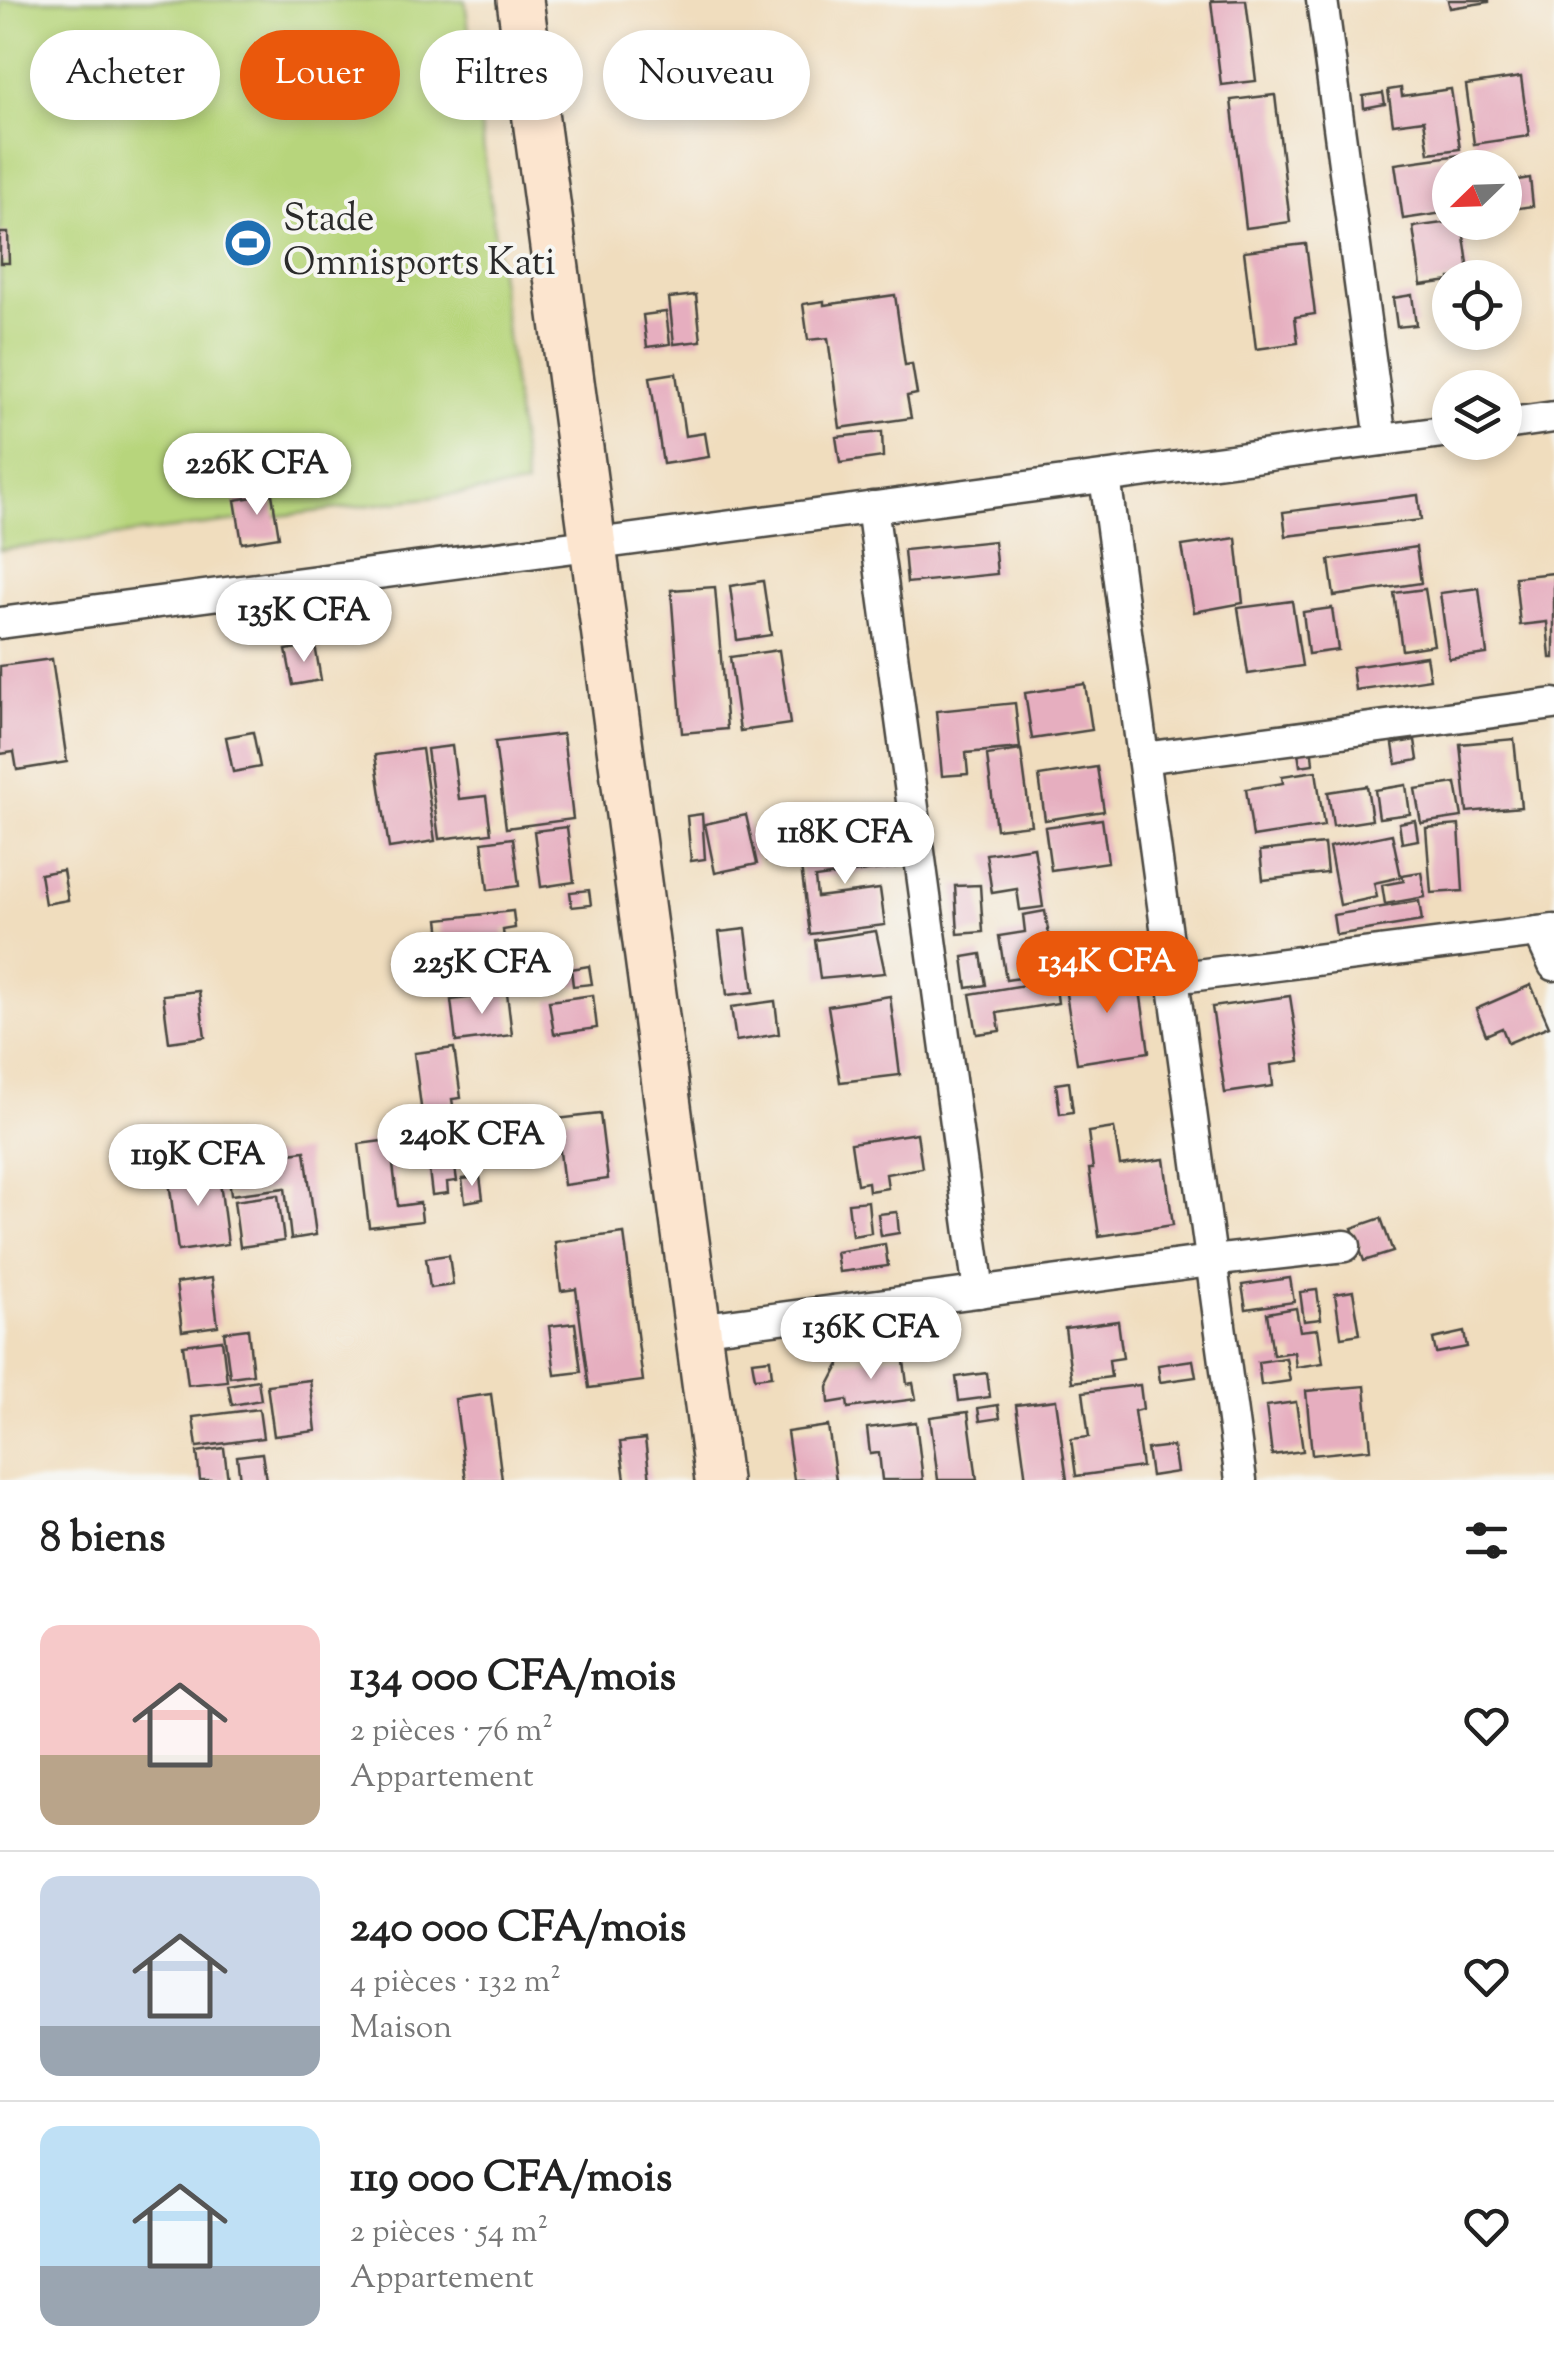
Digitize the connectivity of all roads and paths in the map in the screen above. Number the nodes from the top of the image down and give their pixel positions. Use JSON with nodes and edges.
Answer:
{"nodes":[{"id":1,"x":520,"y":0,"type":"edge"},
{"id":2,"x":1322,"y":0,"type":"edge"},
{"id":3,"x":1554,"y":417,"type":"edge"},
{"id":4,"x":1522,"y":422,"type":"edge"},
{"id":5,"x":1432,"y":433,"type":"edge"},
{"id":6,"x":1381,"y":440,"type":"junction"},
{"id":7,"x":1104,"y":477,"type":"junction"},
{"id":8,"x":872,"y":508,"type":"junction"},
{"id":9,"x":592,"y":544,"type":"junction"},
{"id":10,"x":0,"y":623,"type":"edge"},
{"id":11,"x":1554,"y":704,"type":"edge"},
{"id":12,"x":1143,"y":758,"type":"junction"},
{"id":13,"x":1547,"y":931,"type":"edge"},
{"id":14,"x":1554,"y":965,"type":"edge"},
{"id":15,"x":1172,"y":978,"type":"junction"},
{"id":16,"x":1345,"y":1246,"type":"dead end"},
{"id":17,"x":1212,"y":1261,"type":"junction"},
{"id":18,"x":978,"y":1292,"type":"junction"},
{"id":19,"x":698,"y":1330,"type":"junction"},
{"id":20,"x":718,"y":1480,"type":"edge"},
{"id":21,"x":1241,"y":1480,"type":"edge"}],
"edges":[{"from":1,"to":9,"type":"main road"},
{"from":2,"to":6,"type":"street"},
{"from":3,"to":4,"type":"street"},
{"from":5,"to":6,"type":"street"},
{"from":6,"to":7,"type":"street"},
{"from":7,"to":8,"type":"street"},
{"from":7,"to":12,"type":"street"},
{"from":8,"to":9,"type":"street"},
{"from":8,"to":18,"type":"street"},
{"from":9,"to":10,"type":"street"},
{"from":9,"to":19,"type":"main road"},
{"from":11,"to":12,"type":"street"},
{"from":12,"to":15,"type":"street"},
{"from":13,"to":14,"type":"street"},
{"from":13,"to":15,"type":"street"},
{"from":15,"to":17,"type":"street"},
{"from":16,"to":17,"type":"street"},
{"from":17,"to":18,"type":"street"},
{"from":17,"to":21,"type":"street"},
{"from":18,"to":19,"type":"street"},
{"from":19,"to":20,"type":"main road"}]}
